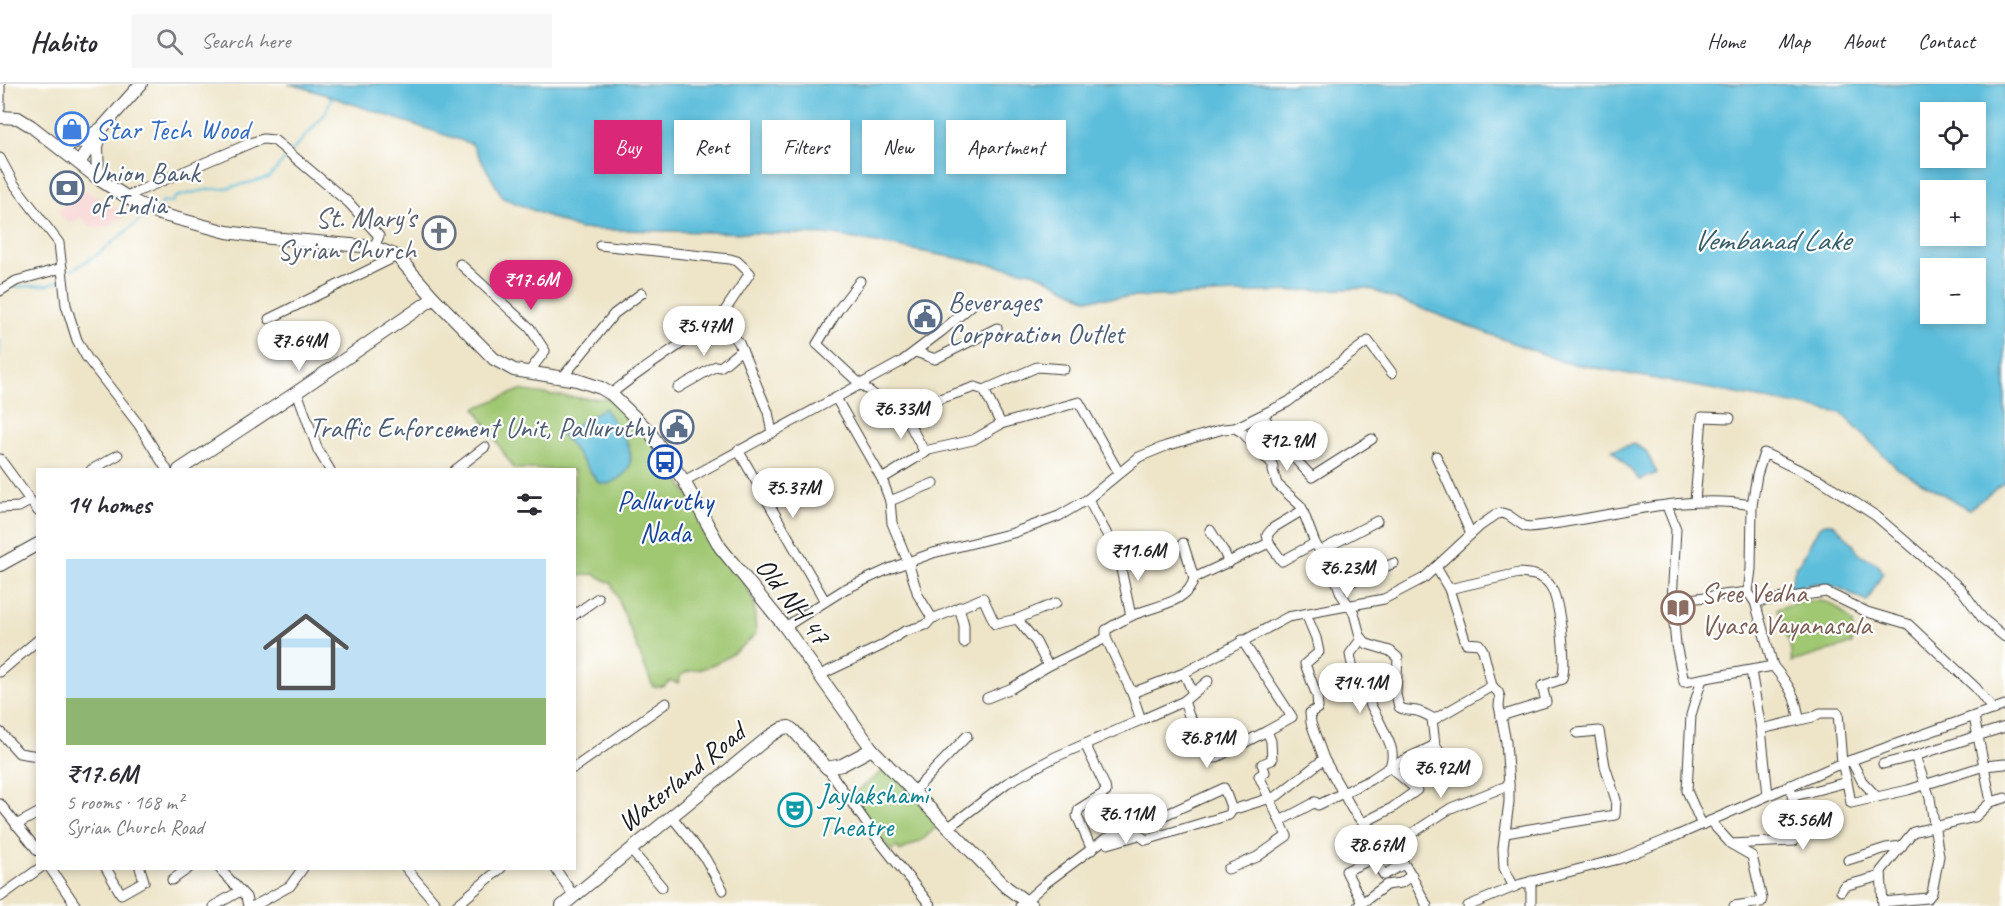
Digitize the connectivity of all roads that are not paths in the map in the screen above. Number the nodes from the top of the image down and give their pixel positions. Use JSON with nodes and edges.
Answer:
{"nodes":[{"id":1,"x":0,"y":84,"type":"edge"},
{"id":2,"x":141,"y":84,"type":"edge"},
{"id":3,"x":0,"y":108,"type":"edge"},
{"id":4,"x":0,"y":117,"type":"edge"},
{"id":5,"x":102,"y":128,"type":"junction"},
{"id":6,"x":60,"y":148,"type":"junction"},
{"id":7,"x":0,"y":158,"type":"edge"},
{"id":8,"x":79,"y":163,"type":"junction"},
{"id":9,"x":98,"y":178,"type":"junction"},
{"id":10,"x":127,"y":196,"type":"junction"},
{"id":11,"x":600,"y":245,"type":"dead end"},
{"id":12,"x":374,"y":247,"type":"junction"},
{"id":13,"x":397,"y":256,"type":"junction"},
{"id":14,"x":460,"y":264,"type":"dead end"},
{"id":15,"x":62,"y":268,"type":"junction"},
{"id":16,"x":860,"y":281,"type":"dead end"},
{"id":17,"x":0,"y":291,"type":"edge"},
{"id":18,"x":642,"y":293,"type":"dead end"},
{"id":19,"x":434,"y":298,"type":"junction"},
{"id":20,"x":972,"y":305,"type":"dead end"},
{"id":21,"x":720,"y":318,"type":"junction"},
{"id":22,"x":269,"y":319,"type":"dead end"},
{"id":23,"x":997,"y":328,"type":"dead end"},
{"id":24,"x":742,"y":350,"type":"junction"},
{"id":25,"x":916,"y":352,"type":"junction"},
{"id":26,"x":1064,"y":369,"type":"dead end"},
{"id":27,"x":529,"y":372,"type":"junction"},
{"id":28,"x":1392,"y":373,"type":"dead end"},
{"id":29,"x":562,"y":378,"type":"junction"},
{"id":30,"x":860,"y":384,"type":"junction"},
{"id":31,"x":678,"y":388,"type":"dead end"},
{"id":32,"x":984,"y":390,"type":"junction"},
{"id":33,"x":297,"y":392,"type":"junction"},
{"id":34,"x":611,"y":394,"type":"junction"},
{"id":35,"x":836,"y":398,"type":"junction"},
{"id":36,"x":903,"y":412,"type":"junction"},
{"id":37,"x":1263,"y":416,"type":"junction"},
{"id":38,"x":1730,"y":418,"type":"dead end"},
{"id":39,"x":1000,"y":424,"type":"junction"},
{"id":40,"x":1235,"y":428,"type":"junction"},
{"id":41,"x":772,"y":433,"type":"junction"},
{"id":42,"x":1372,"y":439,"type":"dead end"},
{"id":43,"x":485,"y":447,"type":"dead end"},
{"id":44,"x":738,"y":450,"type":"junction"},
{"id":45,"x":925,"y":453,"type":"junction"},
{"id":46,"x":118,"y":455,"type":"dead end"},
{"id":47,"x":1436,"y":456,"type":"dead end"},
{"id":48,"x":0,"y":459,"type":"edge"},
{"id":49,"x":95,"y":468,"type":"edge"},
{"id":50,"x":166,"y":468,"type":"edge"},
{"id":51,"x":182,"y":468,"type":"edge"},
{"id":52,"x":329,"y":468,"type":"edge"},
{"id":53,"x":458,"y":468,"type":"edge"},
{"id":54,"x":1119,"y":473,"type":"junction"},
{"id":55,"x":882,"y":479,"type":"junction"},
{"id":56,"x":684,"y":481,"type":"junction"},
{"id":57,"x":934,"y":483,"type":"dead end"},
{"id":58,"x":1088,"y":500,"type":"junction"},
{"id":59,"x":30,"y":501,"type":"junction"},
{"id":60,"x":890,"y":501,"type":"junction"},
{"id":61,"x":1695,"y":501,"type":"junction"},
{"id":62,"x":1752,"y":505,"type":"junction"},
{"id":63,"x":1667,"y":506,"type":"junction"},
{"id":64,"x":0,"y":508,"type":"edge"},
{"id":65,"x":36,"y":508,"type":"edge"},
{"id":66,"x":1303,"y":510,"type":"junction"},
{"id":67,"x":1377,"y":521,"type":"dead end"},
{"id":68,"x":1210,"y":530,"type":"dead end"},
{"id":69,"x":1471,"y":534,"type":"junction"},
{"id":70,"x":1183,"y":543,"type":"dead end"},
{"id":71,"x":1269,"y":543,"type":"junction"},
{"id":72,"x":36,"y":545,"type":"edge"},
{"id":73,"x":1320,"y":548,"type":"junction"},
{"id":74,"x":908,"y":562,"type":"junction"},
{"id":75,"x":1229,"y":563,"type":"junction"},
{"id":76,"x":1394,"y":563,"type":"dead end"},
{"id":77,"x":0,"y":565,"type":"edge"},
{"id":78,"x":1436,"y":567,"type":"junction"},
{"id":79,"x":1194,"y":578,"type":"junction"},
{"id":80,"x":1449,"y":589,"type":"junction"},
{"id":81,"x":1748,"y":592,"type":"junction"},
{"id":82,"x":598,"y":598,"type":"dead end"},
{"id":83,"x":1672,"y":600,"type":"junction"},
{"id":84,"x":825,"y":601,"type":"junction"},
{"id":85,"x":1755,"y":602,"type":"junction"},
{"id":86,"x":1056,"y":603,"type":"dead end"},
{"id":87,"x":1348,"y":606,"type":"junction"},
{"id":88,"x":959,"y":607,"type":"junction"},
{"id":89,"x":576,"y":614,"type":"edge"},
{"id":90,"x":1306,"y":614,"type":"junction"},
{"id":91,"x":1131,"y":616,"type":"junction"},
{"id":92,"x":932,"y":618,"type":"junction"},
{"id":93,"x":1017,"y":619,"type":"junction"},
{"id":94,"x":785,"y":627,"type":"junction"},
{"id":95,"x":2005,"y":637,"type":"edge"},
{"id":96,"x":1107,"y":638,"type":"junction"},
{"id":97,"x":1362,"y":638,"type":"junction"},
{"id":98,"x":1242,"y":640,"type":"junction"},
{"id":99,"x":36,"y":642,"type":"edge"},
{"id":100,"x":964,"y":644,"type":"dead end"},
{"id":101,"x":1048,"y":666,"type":"junction"},
{"id":102,"x":1773,"y":666,"type":"junction"},
{"id":103,"x":1751,"y":671,"type":"junction"},
{"id":104,"x":0,"y":672,"type":"edge"},
{"id":105,"x":1184,"y":673,"type":"junction"},
{"id":106,"x":820,"y":675,"type":"junction"},
{"id":107,"x":1702,"y":679,"type":"junction"},
{"id":108,"x":1208,"y":681,"type":"dead end"},
{"id":109,"x":1492,"y":686,"type":"junction"},
{"id":110,"x":1131,"y":693,"type":"junction"},
{"id":111,"x":1193,"y":693,"type":"junction"},
{"id":112,"x":987,"y":698,"type":"dead end"},
{"id":113,"x":1184,"y":701,"type":"junction"},
{"id":114,"x":666,"y":703,"type":"dead end"},
{"id":115,"x":2005,"y":706,"type":"edge"},
{"id":116,"x":1993,"y":710,"type":"junction"},
{"id":117,"x":1501,"y":716,"type":"junction"},
{"id":118,"x":1974,"y":717,"type":"junction"},
{"id":119,"x":1432,"y":719,"type":"junction"},
{"id":120,"x":1141,"y":720,"type":"junction"},
{"id":121,"x":1799,"y":720,"type":"junction"},
{"id":122,"x":2005,"y":727,"type":"edge"},
{"id":123,"x":1761,"y":729,"type":"junction"},
{"id":124,"x":1267,"y":730,"type":"junction"},
{"id":125,"x":0,"y":732,"type":"edge"},
{"id":126,"x":1577,"y":733,"type":"dead end"},
{"id":127,"x":967,"y":736,"type":"dead end"},
{"id":128,"x":1977,"y":736,"type":"junction"},
{"id":129,"x":1085,"y":744,"type":"junction"},
{"id":130,"x":1435,"y":745,"type":"junction"},
{"id":131,"x":872,"y":749,"type":"junction"},
{"id":132,"x":36,"y":756,"type":"edge"},
{"id":133,"x":1915,"y":756,"type":"junction"},
{"id":134,"x":1324,"y":759,"type":"junction"},
{"id":135,"x":1847,"y":761,"type":"junction"},
{"id":136,"x":1883,"y":764,"type":"dead end"},
{"id":137,"x":2005,"y":764,"type":"edge"},
{"id":138,"x":1449,"y":766,"type":"dead end"},
{"id":139,"x":1984,"y":766,"type":"junction"},
{"id":140,"x":576,"y":767,"type":"edge"},
{"id":141,"x":1390,"y":767,"type":"junction"},
{"id":142,"x":827,"y":768,"type":"junction"},
{"id":143,"x":1847,"y":782,"type":"junction"},
{"id":144,"x":1925,"y":784,"type":"junction"},
{"id":145,"x":1509,"y":785,"type":"junction"},
{"id":146,"x":1790,"y":785,"type":"junction"},
{"id":147,"x":914,"y":791,"type":"junction"},
{"id":148,"x":1342,"y":792,"type":"junction"},
{"id":149,"x":1768,"y":795,"type":"junction"},
{"id":150,"x":1794,"y":796,"type":"junction"},
{"id":151,"x":1876,"y":796,"type":"junction"},
{"id":152,"x":1270,"y":798,"type":"junction"},
{"id":153,"x":2005,"y":798,"type":"edge"},
{"id":154,"x":1991,"y":802,"type":"junction"},
{"id":155,"x":0,"y":804,"type":"edge"},
{"id":156,"x":1232,"y":810,"type":"junction"},
{"id":157,"x":36,"y":814,"type":"edge"},
{"id":158,"x":672,"y":817,"type":"junction"},
{"id":159,"x":1280,"y":821,"type":"junction"},
{"id":160,"x":1363,"y":823,"type":"junction"},
{"id":161,"x":1706,"y":823,"type":"junction"},
{"id":162,"x":16,"y":825,"type":"junction"},
{"id":163,"x":1935,"y":826,"type":"junction"},
{"id":164,"x":949,"y":827,"type":"junction"},
{"id":165,"x":1506,"y":833,"type":"junction"},
{"id":166,"x":1106,"y":839,"type":"junction"},
{"id":167,"x":1731,"y":844,"type":"junction"},
{"id":168,"x":1902,"y":846,"type":"junction"},
{"id":169,"x":1392,"y":847,"type":"junction"},
{"id":170,"x":36,"y":849,"type":"edge"},
{"id":171,"x":630,"y":849,"type":"junction"},
{"id":172,"x":1092,"y":850,"type":"junction"},
{"id":173,"x":1848,"y":860,"type":"dead end"},
{"id":174,"x":1404,"y":864,"type":"junction"},
{"id":175,"x":1228,"y":869,"type":"dead end"},
{"id":176,"x":37,"y":870,"type":"edge"},
{"id":177,"x":51,"y":870,"type":"edge"},
{"id":178,"x":107,"y":870,"type":"edge"},
{"id":179,"x":141,"y":870,"type":"edge"},
{"id":180,"x":186,"y":870,"type":"edge"},
{"id":181,"x":221,"y":870,"type":"edge"},
{"id":182,"x":302,"y":870,"type":"edge"},
{"id":183,"x":408,"y":870,"type":"edge"},
{"id":184,"x":499,"y":870,"type":"edge"},
{"id":185,"x":556,"y":870,"type":"edge"},
{"id":186,"x":1412,"y":875,"type":"junction"},
{"id":187,"x":1881,"y":876,"type":"junction"},
{"id":188,"x":172,"y":880,"type":"dead end"},
{"id":189,"x":1531,"y":881,"type":"junction"},
{"id":190,"x":1515,"y":886,"type":"junction"},
{"id":191,"x":662,"y":887,"type":"dead end"},
{"id":192,"x":723,"y":890,"type":"dead end"},
{"id":193,"x":240,"y":891,"type":"junction"},
{"id":194,"x":1840,"y":891,"type":"dead end"},
{"id":195,"x":0,"y":897,"type":"edge"},
{"id":196,"x":570,"y":902,"type":"edge"},
{"id":197,"x":1883,"y":904,"type":"edge"},
{"id":198,"x":1025,"y":905,"type":"edge"},
{"id":199,"x":1360,"y":905,"type":"edge"},
{"id":200,"x":76,"y":906,"type":"edge"},
{"id":201,"x":214,"y":906,"type":"edge"},
{"id":202,"x":248,"y":906,"type":"edge"},
{"id":203,"x":254,"y":906,"type":"edge"},
{"id":204,"x":438,"y":906,"type":"edge"},
{"id":205,"x":456,"y":906,"type":"edge"},
{"id":206,"x":931,"y":906,"type":"edge"},
{"id":207,"x":1427,"y":906,"type":"edge"},
{"id":208,"x":1468,"y":906,"type":"edge"},
{"id":209,"x":1531,"y":906,"type":"edge"},
{"id":210,"x":1734,"y":906,"type":"edge"}],
"edges":[{"from":1,"to":3,"type":"street"},
{"from":2,"to":5,"type":"main road"},
{"from":4,"to":6,"type":"main road","name":"Old NH 47"},
{"from":5,"to":6,"type":"main road"},
{"from":5,"to":8,"type":"main road"},
{"from":5,"to":9,"type":"main road"},
{"from":6,"to":8,"type":"main road","name":"Old NH 47"},
{"from":7,"to":15,"type":"street"},
{"from":8,"to":9,"type":"main road","name":"Old NH 47"},
{"from":9,"to":10,"type":"main road","name":"Old NH 47"},
{"from":10,"to":12,"type":"main road","name":"Old NH 47"},
{"from":10,"to":12,"type":"street"},
{"from":11,"to":21,"type":"street"},
{"from":12,"to":13,"type":"main road","name":"Old NH 47"},
{"from":13,"to":19,"type":"main road","name":"Old NH 47"},
{"from":13,"to":22,"type":"street"},
{"from":14,"to":27,"type":"street"},
{"from":15,"to":17,"type":"street"},
{"from":15,"to":50,"type":"street"},
{"from":16,"to":30,"type":"street"},
{"from":18,"to":29,"type":"street"},
{"from":19,"to":27,"type":"main road","name":"Old NH 47"},
{"from":19,"to":33,"type":"main road"},
{"from":20,"to":25,"type":"street"},
{"from":21,"to":24,"type":"street"},
{"from":21,"to":34,"type":"street"},
{"from":23,"to":25,"type":"street"},
{"from":24,"to":31,"type":"street"},
{"from":24,"to":41,"type":"street"},
{"from":25,"to":30,"type":"street"},
{"from":26,"to":32,"type":"street"},
{"from":27,"to":29,"type":"main road","name":"Old NH 47"},
{"from":28,"to":37,"type":"street"},
{"from":29,"to":34,"type":"main road","name":"Old NH 47"},
{"from":30,"to":35,"type":"street"},
{"from":30,"to":36,"type":"street"},
{"from":32,"to":36,"type":"street"},
{"from":32,"to":39,"type":"street"},
{"from":33,"to":51,"type":"main road"},
{"from":33,"to":52,"type":"street"},
{"from":34,"to":56,"type":"main road","name":"Old NH 47"},
{"from":35,"to":41,"type":"street"},
{"from":35,"to":55,"type":"street"},
{"from":36,"to":45,"type":"street"},
{"from":37,"to":40,"type":"street"},
{"from":37,"to":42,"type":"street"},
{"from":38,"to":61,"type":"street"},
{"from":39,"to":45,"type":"street"},
{"from":39,"to":54,"type":"street"},
{"from":40,"to":54,"type":"street"},
{"from":40,"to":66,"type":"street"},
{"from":41,"to":44,"type":"street"},
{"from":43,"to":53,"type":"street"},
{"from":44,"to":56,"type":"street"},
{"from":44,"to":84,"type":"street"},
{"from":45,"to":55,"type":"street"},
{"from":46,"to":49,"type":"street"},
{"from":47,"to":69,"type":"street"},
{"from":48,"to":59,"type":"street"},
{"from":54,"to":58,"type":"street"},
{"from":55,"to":60,"type":"street"},
{"from":56,"to":94,"type":"main road","name":"Old NH 47"},
{"from":57,"to":60,"type":"street"},
{"from":58,"to":74,"type":"street"},
{"from":58,"to":91,"type":"street"},
{"from":59,"to":64,"type":"street"},
{"from":59,"to":65,"type":"street"},
{"from":60,"to":74,"type":"street"},
{"from":61,"to":62,"type":"street"},
{"from":61,"to":63,"type":"street"},
{"from":62,"to":81,"type":"street"},
{"from":62,"to":95,"type":"street"},
{"from":63,"to":69,"type":"street"},
{"from":63,"to":83,"type":"street"},
{"from":66,"to":71,"type":"street"},
{"from":66,"to":73,"type":"street"},
{"from":67,"to":73,"type":"street"},
{"from":68,"to":75,"type":"street"},
{"from":69,"to":78,"type":"street"},
{"from":70,"to":79,"type":"street"},
{"from":71,"to":73,"type":"street"},
{"from":71,"to":75,"type":"street"},
{"from":72,"to":77,"type":"main road"},
{"from":73,"to":76,"type":"street"},
{"from":73,"to":87,"type":"street"},
{"from":74,"to":84,"type":"street"},
{"from":74,"to":92,"type":"street"},
{"from":75,"to":79,"type":"street"},
{"from":78,"to":80,"type":"street"},
{"from":78,"to":87,"type":"street"},
{"from":79,"to":91,"type":"street"},
{"from":80,"to":109,"type":"street"},
{"from":80,"to":117,"type":"street"},
{"from":81,"to":83,"type":"street"},
{"from":81,"to":85,"type":"street"},
{"from":82,"to":89,"type":"street"},
{"from":83,"to":107,"type":"street"},
{"from":84,"to":94,"type":"street"},
{"from":85,"to":102,"type":"street"},
{"from":85,"to":116,"type":"street"},
{"from":86,"to":93,"type":"street"},
{"from":87,"to":90,"type":"street"},
{"from":87,"to":97,"type":"street"},
{"from":88,"to":92,"type":"street"},
{"from":88,"to":93,"type":"street"},
{"from":88,"to":100,"type":"street"},
{"from":90,"to":98,"type":"street"},
{"from":90,"to":134,"type":"street"},
{"from":91,"to":96,"type":"street"},
{"from":92,"to":106,"type":"street"},
{"from":93,"to":101,"type":"street"},
{"from":94,"to":106,"type":"main road","name":"Old NH 47"},
{"from":96,"to":101,"type":"street"},
{"from":96,"to":110,"type":"street"},
{"from":97,"to":119,"type":"street"},
{"from":97,"to":141,"type":"street"},
{"from":98,"to":105,"type":"street"},
{"from":98,"to":124,"type":"street"},
{"from":99,"to":104,"type":"street"},
{"from":101,"to":112,"type":"street"},
{"from":102,"to":103,"type":"street"},
{"from":102,"to":121,"type":"street"},
{"from":103,"to":107,"type":"street"},
{"from":103,"to":123,"type":"street"},
{"from":105,"to":110,"type":"street"},
{"from":105,"to":111,"type":"street"},
{"from":106,"to":131,"type":"main road","name":"Old NH 47"},
{"from":107,"to":161,"type":"street"},
{"from":108,"to":111,"type":"street"},
{"from":109,"to":117,"type":"street"},
{"from":109,"to":119,"type":"street"},
{"from":110,"to":120,"type":"street"},
{"from":111,"to":113,"type":"street"},
{"from":113,"to":120,"type":"street"},
{"from":113,"to":124,"type":"street"},
{"from":114,"to":140,"type":"street"},
{"from":115,"to":116,"type":"street"},
{"from":116,"to":118,"type":"street"},
{"from":117,"to":145,"type":"street"},
{"from":118,"to":128,"type":"street"},
{"from":118,"to":135,"type":"street"},
{"from":119,"to":130,"type":"street"},
{"from":120,"to":129,"type":"street"},
{"from":121,"to":123,"type":"street"},
{"from":121,"to":135,"type":"street"},
{"from":122,"to":128,"type":"street"},
{"from":123,"to":149,"type":"street"},
{"from":124,"to":152,"type":"street"},
{"from":125,"to":132,"type":"street"},
{"from":126,"to":165,"type":"street"},
{"from":127,"to":147,"type":"street"},
{"from":128,"to":133,"type":"street"},
{"from":128,"to":139,"type":"street"},
{"from":129,"to":164,"type":"street"},
{"from":129,"to":172,"type":"street"},
{"from":130,"to":138,"type":"street"},
{"from":130,"to":141,"type":"street"},
{"from":131,"to":142,"type":"main road"},
{"from":131,"to":147,"type":"main road","name":"Old NH 47"},
{"from":133,"to":136,"type":"street"},
{"from":133,"to":144,"type":"street"},
{"from":134,"to":148,"type":"street"},
{"from":134,"to":152,"type":"street"},
{"from":135,"to":143,"type":"street"},
{"from":135,"to":146,"type":"street"},
{"from":135,"to":151,"type":"street"},
{"from":137,"to":139,"type":"street"},
{"from":139,"to":144,"type":"street"},
{"from":139,"to":154,"type":"street"},
{"from":141,"to":148,"type":"street"},
{"from":141,"to":160,"type":"street"},
{"from":142,"to":158,"type":"main road","name":"Waterland Road"},
{"from":142,"to":206,"type":"street"},
{"from":143,"to":150,"type":"street"},
{"from":143,"to":151,"type":"street"},
{"from":144,"to":151,"type":"street"},
{"from":144,"to":163,"type":"street"},
{"from":145,"to":165,"type":"street"},
{"from":145,"to":169,"type":"street"},
{"from":146,"to":149,"type":"street"},
{"from":146,"to":150,"type":"street"},
{"from":147,"to":164,"type":"main road","name":"Old NH 47"},
{"from":148,"to":159,"type":"street"},
{"from":148,"to":160,"type":"street"},
{"from":149,"to":161,"type":"street"},
{"from":150,"to":167,"type":"street"},
{"from":152,"to":156,"type":"street"},
{"from":152,"to":159,"type":"street"},
{"from":153,"to":154,"type":"street"},
{"from":154,"to":163,"type":"street"},
{"from":155,"to":162,"type":"street"},
{"from":156,"to":166,"type":"street"},
{"from":156,"to":166,"type":"street"},
{"from":157,"to":162,"type":"street"},
{"from":158,"to":171,"type":"main road","name":"Waterland Road"},
{"from":158,"to":192,"type":"street"},
{"from":159,"to":175,"type":"street"},
{"from":160,"to":169,"type":"street"},
{"from":161,"to":167,"type":"street"},
{"from":161,"to":189,"type":"street"},
{"from":162,"to":170,"type":"street"},
{"from":163,"to":168,"type":"street"},
{"from":163,"to":197,"type":"street"},
{"from":164,"to":198,"type":"main road","name":"Old NH 47"},
{"from":165,"to":190,"type":"street"},
{"from":166,"to":172,"type":"street"},
{"from":167,"to":210,"type":"street"},
{"from":168,"to":173,"type":"street"},
{"from":168,"to":187,"type":"street"},
{"from":169,"to":174,"type":"street"},
{"from":171,"to":191,"type":"street"},
{"from":171,"to":196,"type":"main road","name":"Waterland Road"},
{"from":172,"to":198,"type":"street"},
{"from":174,"to":186,"type":"street"},
{"from":174,"to":199,"type":"street"},
{"from":176,"to":195,"type":"street"},
{"from":177,"to":200,"type":"street"},
{"from":178,"to":179,"type":"street"},
{"from":180,"to":188,"type":"street"},
{"from":181,"to":193,"type":"street"},
{"from":182,"to":203,"type":"street"},
{"from":183,"to":204,"type":"street"},
{"from":184,"to":205,"type":"street"},
{"from":185,"to":196,"type":"street"},
{"from":186,"to":199,"type":"street"},
{"from":186,"to":207,"type":"street"},
{"from":187,"to":194,"type":"street"},
{"from":187,"to":197,"type":"street"},
{"from":189,"to":190,"type":"street"},
{"from":189,"to":209,"type":"street"},
{"from":190,"to":208,"type":"street"},
{"from":193,"to":201,"type":"street"},
{"from":193,"to":202,"type":"street"}]}
